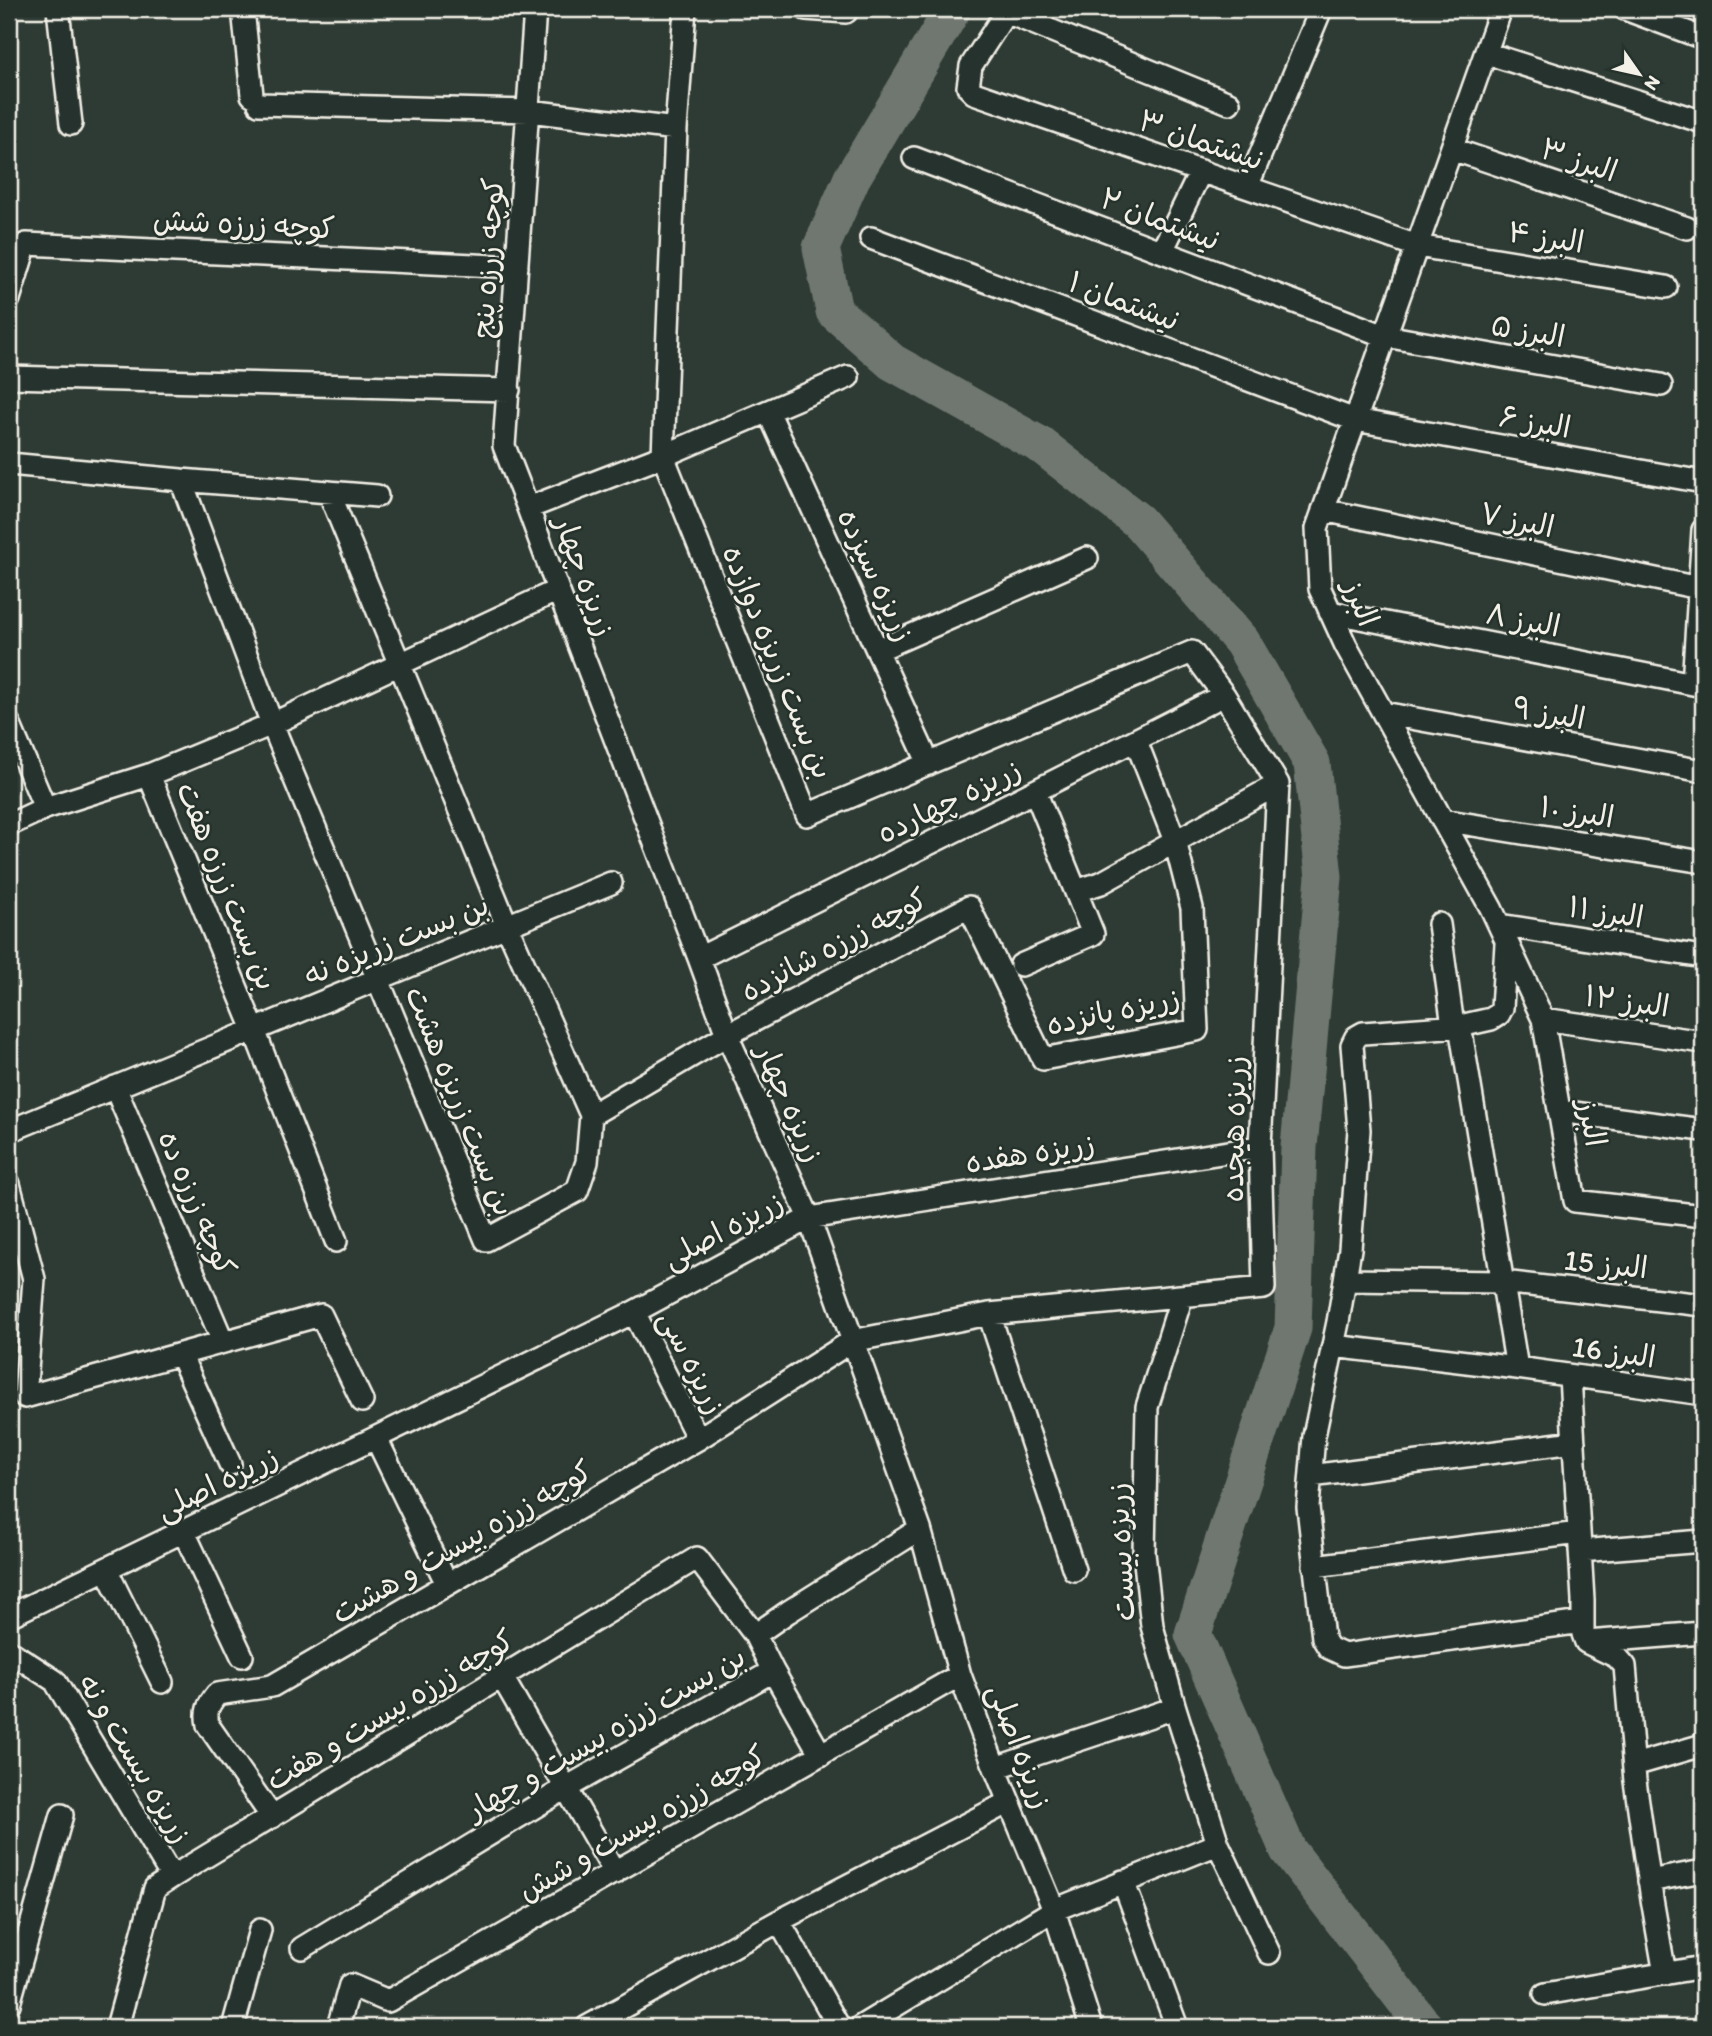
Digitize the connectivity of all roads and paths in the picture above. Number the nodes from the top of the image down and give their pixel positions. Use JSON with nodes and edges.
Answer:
{"nodes":[{"id":1,"x":58,"y":9,"type":"edge"},
{"id":2,"x":243,"y":9,"type":"edge"},
{"id":3,"x":535,"y":9,"type":"edge"},
{"id":4,"x":685,"y":9,"type":"edge"},
{"id":5,"x":806,"y":9,"type":"edge"},
{"id":6,"x":1321,"y":9,"type":"edge"},
{"id":7,"x":1502,"y":9,"type":"edge"},
{"id":8,"x":1625,"y":9,"type":"edge"},
{"id":9,"x":1007,"y":10,"type":"edge"},
{"id":10,"x":846,"y":12,"type":"dead end"},
{"id":11,"x":1703,"y":38,"type":"edge"},
{"id":12,"x":1486,"y":53,"type":"junction"},
{"id":13,"x":1230,"y":103,"type":"dead end"},
{"id":14,"x":529,"y":111,"type":"junction"},
{"id":15,"x":1703,"y":122,"type":"edge"},
{"id":16,"x":71,"y":124,"type":"dead end"},
{"id":17,"x":676,"y":129,"type":"junction"},
{"id":18,"x":1452,"y":149,"type":"junction"},
{"id":19,"x":914,"y":158,"type":"dead end"},
{"id":20,"x":1201,"y":171,"type":"junction"},
{"id":21,"x":1247,"y":187,"type":"junction"},
{"id":22,"x":1687,"y":228,"type":"dead end"},
{"id":23,"x":871,"y":238,"type":"dead end"},
{"id":24,"x":1417,"y":246,"type":"junction"},
{"id":25,"x":1162,"y":251,"type":"junction"},
{"id":26,"x":517,"y":267,"type":"junction"},
{"id":27,"x":1666,"y":287,"type":"dead end"},
{"id":28,"x":9,"y":299,"type":"edge"},
{"id":29,"x":1385,"y":335,"type":"junction"},
{"id":30,"x":9,"y":377,"type":"edge"},
{"id":31,"x":848,"y":377,"type":"dead end"},
{"id":32,"x":1661,"y":385,"type":"dead end"},
{"id":33,"x":509,"y":390,"type":"junction"},
{"id":34,"x":768,"y":411,"type":"junction"},
{"id":35,"x":1355,"y":420,"type":"junction"},
{"id":36,"x":663,"y":456,"type":"junction"},
{"id":37,"x":9,"y":464,"type":"edge"},
{"id":38,"x":181,"y":480,"type":"junction"},
{"id":39,"x":1703,"y":482,"type":"edge"},
{"id":40,"x":329,"y":492,"type":"junction"},
{"id":41,"x":377,"y":496,"type":"dead end"},
{"id":42,"x":528,"y":508,"type":"junction"},
{"id":43,"x":1323,"y":510,"type":"junction"},
{"id":44,"x":1703,"y":530,"type":"edge"},
{"id":45,"x":1087,"y":558,"type":"dead end"},
{"id":46,"x":1699,"y":588,"type":"junction"},
{"id":47,"x":558,"y":590,"type":"junction"},
{"id":48,"x":1330,"y":612,"type":"junction"},
{"id":49,"x":878,"y":649,"type":"junction"},
{"id":50,"x":399,"y":666,"type":"junction"},
{"id":51,"x":1698,"y":685,"type":"edge"},
{"id":52,"x":1224,"y":695,"type":"junction"},
{"id":53,"x":1383,"y":713,"type":"junction"},
{"id":54,"x":9,"y":723,"type":"edge"},
{"id":55,"x":272,"y":723,"type":"junction"},
{"id":56,"x":1136,"y":741,"type":"junction"},
{"id":57,"x":929,"y":764,"type":"junction"},
{"id":58,"x":1703,"y":771,"type":"edge"},
{"id":59,"x":149,"y":775,"type":"junction"},
{"id":60,"x":1278,"y":784,"type":"junction"},
{"id":61,"x":1035,"y":791,"type":"junction"},
{"id":62,"x":44,"y":808,"type":"junction"},
{"id":63,"x":1442,"y":820,"type":"junction"},
{"id":64,"x":9,"y":825,"type":"edge"},
{"id":65,"x":1175,"y":841,"type":"junction"},
{"id":66,"x":1703,"y":862,"type":"edge"},
{"id":67,"x":611,"y":883,"type":"dead end"},
{"id":68,"x":1076,"y":891,"type":"junction"},
{"id":69,"x":969,"y":907,"type":"joint"},
{"id":70,"x":1439,"y":924,"type":"dead end"},
{"id":71,"x":507,"y":926,"type":"junction"},
{"id":72,"x":1503,"y":933,"type":"junction"},
{"id":73,"x":1703,"y":957,"type":"edge"},
{"id":74,"x":699,"y":958,"type":"junction"},
{"id":75,"x":1021,"y":965,"type":"dead end"},
{"id":76,"x":378,"y":979,"type":"junction"},
{"id":77,"x":1543,"y":1019,"type":"junction"},
{"id":78,"x":1456,"y":1026,"type":"junction"},
{"id":79,"x":254,"y":1030,"type":"junction"},
{"id":80,"x":727,"y":1035,"type":"junction"},
{"id":81,"x":1703,"y":1042,"type":"edge"},
{"id":82,"x":115,"y":1087,"type":"junction"},
{"id":83,"x":1559,"y":1111,"type":"junction"},
{"id":84,"x":592,"y":1115,"type":"junction"},
{"id":85,"x":1703,"y":1130,"type":"edge"},
{"id":86,"x":9,"y":1131,"type":"edge"},
{"id":87,"x":1260,"y":1147,"type":"junction"},
{"id":88,"x":9,"y":1184,"type":"edge"},
{"id":89,"x":1703,"y":1216,"type":"edge"},
{"id":90,"x":809,"y":1218,"type":"junction"},
{"id":91,"x":337,"y":1241,"type":"dead end"},
{"id":92,"x":1345,"y":1280,"type":"junction"},
{"id":93,"x":1503,"y":1282,"type":"junction"},
{"id":94,"x":1182,"y":1296,"type":"junction"},
{"id":95,"x":1703,"y":1305,"type":"edge"},
{"id":96,"x":634,"y":1312,"type":"junction"},
{"id":97,"x":989,"y":1314,"type":"junction"},
{"id":98,"x":852,"y":1341,"type":"junction"},
{"id":99,"x":223,"y":1342,"type":"junction"},
{"id":100,"x":1333,"y":1346,"type":"junction"},
{"id":101,"x":180,"y":1354,"type":"junction"},
{"id":102,"x":1517,"y":1368,"type":"junction"},
{"id":103,"x":1570,"y":1376,"type":"junction"},
{"id":104,"x":1703,"y":1394,"type":"edge"},
{"id":105,"x":362,"y":1401,"type":"dead end"},
{"id":106,"x":376,"y":1438,"type":"junction"},
{"id":107,"x":698,"y":1439,"type":"junction"},
{"id":108,"x":1574,"y":1442,"type":"junction"},
{"id":109,"x":230,"y":1464,"type":"dead end"},
{"id":110,"x":1311,"y":1476,"type":"junction"},
{"id":111,"x":920,"y":1529,"type":"junction"},
{"id":112,"x":184,"y":1532,"type":"junction"},
{"id":113,"x":1703,"y":1541,"type":"edge"},
{"id":114,"x":1579,"y":1542,"type":"junction"},
{"id":115,"x":1314,"y":1566,"type":"junction"},
{"id":116,"x":106,"y":1569,"type":"junction"},
{"id":117,"x":1074,"y":1570,"type":"dead end"},
{"id":118,"x":447,"y":1584,"type":"junction"},
{"id":119,"x":9,"y":1616,"type":"edge"},
{"id":120,"x":1584,"y":1632,"type":"junction"},
{"id":121,"x":1703,"y":1633,"type":"edge"},
{"id":122,"x":755,"y":1635,"type":"junction"},
{"id":123,"x":9,"y":1651,"type":"edge"},
{"id":124,"x":243,"y":1656,"type":"dead end"},
{"id":125,"x":773,"y":1671,"type":"junction"},
{"id":126,"x":960,"y":1675,"type":"junction"},
{"id":127,"x":502,"y":1676,"type":"junction"},
{"id":128,"x":162,"y":1682,"type":"dead end"},
{"id":129,"x":1175,"y":1709,"type":"junction"},
{"id":130,"x":1703,"y":1745,"type":"edge"},
{"id":131,"x":821,"y":1755,"type":"junction"},
{"id":132,"x":1634,"y":1765,"type":"junction"},
{"id":133,"x":995,"y":1768,"type":"junction"},
{"id":134,"x":566,"y":1788,"type":"junction"},
{"id":135,"x":1009,"y":1802,"type":"junction"},
{"id":136,"x":62,"y":1815,"type":"dead end"},
{"id":137,"x":272,"y":1817,"type":"junction"},
{"id":138,"x":1218,"y":1844,"type":"junction"},
{"id":139,"x":1703,"y":1871,"type":"edge"},
{"id":140,"x":615,"y":1873,"type":"junction"},
{"id":141,"x":172,"y":1877,"type":"junction"},
{"id":142,"x":1123,"y":1881,"type":"junction"},
{"id":143,"x":1649,"y":1881,"type":"junction"},
{"id":144,"x":1054,"y":1910,"type":"junction"},
{"id":145,"x":779,"y":1921,"type":"junction"},
{"id":146,"x":260,"y":1930,"type":"dead end"},
{"id":147,"x":302,"y":1948,"type":"dead end"},
{"id":148,"x":1269,"y":1953,"type":"dead end"},
{"id":149,"x":1703,"y":1967,"type":"edge"},
{"id":150,"x":1665,"y":1973,"type":"junction"},
{"id":151,"x":1545,"y":1994,"type":"dead end"},
{"id":152,"x":9,"y":2004,"type":"edge"},
{"id":153,"x":117,"y":2027,"type":"edge"},
{"id":154,"x":233,"y":2027,"type":"edge"},
{"id":155,"x":338,"y":2027,"type":"edge"},
{"id":156,"x":587,"y":2027,"type":"edge"},
{"id":157,"x":839,"y":2027,"type":"edge"},
{"id":158,"x":860,"y":2027,"type":"edge"},
{"id":159,"x":1091,"y":2027,"type":"edge"},
{"id":160,"x":1177,"y":2027,"type":"edge"}],
"edges":[{"from":1,"to":16,"type":"street"},
{"from":2,"to":14,"type":"street"},
{"from":3,"to":14,"type":"street","name":"کوچه زرزه پنج"},
{"from":4,"to":17,"type":"street"},
{"from":5,"to":10,"type":"street"},
{"from":6,"to":21,"type":"street"},
{"from":7,"to":12,"type":"street","name":"البرز"},
{"from":8,"to":11,"type":"street"},
{"from":9,"to":13,"type":"street"},
{"from":9,"to":20,"type":"street","name":"نيشتمان ۳"},
{"from":12,"to":15,"type":"street"},
{"from":12,"to":18,"type":"street","name":"البرز"},
{"from":14,"to":17,"type":"street"},
{"from":14,"to":26,"type":"street","name":"کوچه زرزه پنج"},
{"from":17,"to":36,"type":"street"},
{"from":18,"to":22,"type":"street","name":"البرز ۳"},
{"from":18,"to":24,"type":"street","name":"البرز"},
{"from":19,"to":25,"type":"street","name":"نيشتمان ۲"},
{"from":20,"to":21,"type":"street","name":"نيشتمان ۳"},
{"from":20,"to":25,"type":"street"},
{"from":21,"to":24,"type":"street","name":"نيشتمان ۳"},
{"from":23,"to":35,"type":"street","name":"نيشتمان ۱"},
{"from":24,"to":27,"type":"street","name":"البرز ۴"},
{"from":24,"to":29,"type":"street","name":"البرز"},
{"from":25,"to":29,"type":"street","name":"نيشتمان ۲"},
{"from":26,"to":28,"type":"street","name":"کوچه زرزه شش"},
{"from":26,"to":33,"type":"street","name":"کوچه زرزه پنج"},
{"from":29,"to":32,"type":"street","name":"البرز ۵"},
{"from":29,"to":35,"type":"street","name":"البرز"},
{"from":30,"to":33,"type":"street"},
{"from":31,"to":34,"type":"street"},
{"from":33,"to":42,"type":"street","name":"کوچه زرزه پنج"},
{"from":34,"to":36,"type":"street"},
{"from":34,"to":49,"type":"street","name":"زریزه سیزده"},
{"from":35,"to":39,"type":"street","name":"البرز ۶"},
{"from":35,"to":43,"type":"street","name":"البرز"},
{"from":36,"to":42,"type":"street","name":"زریزه چهار"},
{"from":36,"to":57,"type":"street","name":"بن بست زریزه دوازده"},
{"from":37,"to":38,"type":"street"},
{"from":38,"to":40,"type":"street"},
{"from":38,"to":55,"type":"street","name":"بن بست زریزه هشت"},
{"from":40,"to":41,"type":"street"},
{"from":40,"to":50,"type":"street"},
{"from":42,"to":47,"type":"street","name":"زریزه چهار"},
{"from":43,"to":46,"type":"street","name":"البرز ۷"},
{"from":43,"to":48,"type":"street","name":"البرز"},
{"from":44,"to":46,"type":"street"},
{"from":45,"to":49,"type":"street"},
{"from":46,"to":51,"type":"street"},
{"from":47,"to":50,"type":"street","name":"بن بست زرزه هفت"},
{"from":47,"to":74,"type":"street","name":"زریزه چهار"},
{"from":48,"to":51,"type":"street","name":"البرز ۸"},
{"from":48,"to":53,"type":"street","name":"البرز"},
{"from":49,"to":57,"type":"street","name":"زریزه سیزده"},
{"from":50,"to":55,"type":"street","name":"بن بست زرزه هفت"},
{"from":50,"to":71,"type":"street"},
{"from":52,"to":56,"type":"street","name":"زریزه چهارده"},
{"from":52,"to":57,"type":"street","name":"بن بست زریزه دوازده"},
{"from":52,"to":60,"type":"street","name":"بن بست زریزه دوازده"},
{"from":53,"to":58,"type":"street","name":"البرز ۹"},
{"from":53,"to":63,"type":"street","name":"البرز"},
{"from":54,"to":62,"type":"street"},
{"from":55,"to":59,"type":"street","name":"بن بست زرزه هفت"},
{"from":55,"to":76,"type":"street","name":"بن بست زریزه هشت"},
{"from":56,"to":61,"type":"street","name":"زریزه چهارده"},
{"from":56,"to":65,"type":"street","name":"زریزه پانزده"},
{"from":59,"to":62,"type":"street"},
{"from":59,"to":79,"type":"street","name":"بن بست زرزه هفت"},
{"from":60,"to":65,"type":"street"},
{"from":60,"to":87,"type":"street","name":"زریزه هیجده"},
{"from":61,"to":68,"type":"street"},
{"from":61,"to":74,"type":"street","name":"زریزه چهارده"},
{"from":62,"to":64,"type":"street"},
{"from":63,"to":66,"type":"street","name":"البرز ۱۰"},
{"from":63,"to":72,"type":"street","name":"البرز"},
{"from":65,"to":68,"type":"street"},
{"from":65,"to":69,"type":"street","name":"زریزه پانزده"},
{"from":67,"to":71,"type":"street","name":"بن بست زریزه نه"},
{"from":68,"to":75,"type":"street"},
{"from":69,"to":80,"type":"street","name":"کوچه زرزه شانزده"},
{"from":70,"to":78,"type":"street"},
{"from":71,"to":76,"type":"street","name":"بن بست زریزه نه"},
{"from":71,"to":84,"type":"street"},
{"from":72,"to":73,"type":"street","name":"البرز ۱۱"},
{"from":72,"to":77,"type":"street","name":"البرز"},
{"from":72,"to":78,"type":"street"},
{"from":74,"to":80,"type":"street","name":"زریزه چهار"},
{"from":76,"to":79,"type":"street","name":"بن بست زریزه نه"},
{"from":76,"to":84,"type":"street","name":"بن بست زریزه هشت"},
{"from":77,"to":81,"type":"street","name":"البرز ۱۲"},
{"from":77,"to":83,"type":"street","name":"البرز"},
{"from":78,"to":92,"type":"street"},
{"from":78,"to":93,"type":"street"},
{"from":79,"to":82,"type":"street","name":"بن بست زریزه نه"},
{"from":79,"to":91,"type":"street","name":"بن بست زرزه هفت"},
{"from":80,"to":84,"type":"street","name":"کوچه زرزه شانزده"},
{"from":80,"to":90,"type":"street","name":"زریزه چهار"},
{"from":82,"to":86,"type":"street","name":"بن بست زریزه نه"},
{"from":82,"to":99,"type":"street","name":"کوچه زرزه ده"},
{"from":83,"to":85,"type":"street"},
{"from":83,"to":89,"type":"street","name":"البرز"},
{"from":87,"to":90,"type":"street","name":"زریزه هفده"},
{"from":87,"to":94,"type":"street","name":"زریزه هیجده"},
{"from":88,"to":101,"type":"street"},
{"from":90,"to":96,"type":"street","name":"زریزه اصلی"},
{"from":90,"to":98,"type":"street","name":"زریزه اصلی"},
{"from":92,"to":93,"type":"street","name":"البرز 15"},
{"from":92,"to":100,"type":"street"},
{"from":93,"to":95,"type":"street","name":"البرز 15"},
{"from":93,"to":102,"type":"street"},
{"from":94,"to":97,"type":"street","name":"زریزه هیجده"},
{"from":94,"to":129,"type":"street","name":"زریزه بیست"},
{"from":96,"to":106,"type":"street","name":"زریزه اصلی"},
{"from":96,"to":107,"type":"street","name":"زریزه سی"},
{"from":97,"to":98,"type":"street","name":"زریزه هیجده"},
{"from":97,"to":117,"type":"street"},
{"from":98,"to":107,"type":"street","name":"کوچه زرزه بیست و هشت"},
{"from":98,"to":111,"type":"street","name":"زریزه اصلی"},
{"from":99,"to":101,"type":"street"},
{"from":99,"to":105,"type":"street"},
{"from":100,"to":102,"type":"street","name":"البرز 16"},
{"from":100,"to":110,"type":"street"},
{"from":101,"to":109,"type":"street"},
{"from":102,"to":103,"type":"street","name":"البرز 16"},
{"from":103,"to":104,"type":"street","name":"البرز 16"},
{"from":103,"to":108,"type":"street"},
{"from":106,"to":112,"type":"street","name":"زریزه اصلی"},
{"from":106,"to":118,"type":"street"},
{"from":107,"to":118,"type":"street","name":"کوچه زرزه بیست و هشت"},
{"from":108,"to":110,"type":"street"},
{"from":108,"to":114,"type":"street"},
{"from":110,"to":115,"type":"street"},
{"from":111,"to":122,"type":"street","name":"بن بست زرزه بیست و چهار"},
{"from":111,"to":126,"type":"street","name":"زریزه اصلی"},
{"from":112,"to":116,"type":"street","name":"زریزه اصلی"},
{"from":112,"to":124,"type":"street"},
{"from":113,"to":114,"type":"street"},
{"from":114,"to":115,"type":"street"},
{"from":114,"to":120,"type":"street"},
{"from":115,"to":120,"type":"street"},
{"from":116,"to":119,"type":"street","name":"زریزه اصلی"},
{"from":116,"to":128,"type":"street"},
{"from":118,"to":137,"type":"street","name":"کوچه زرزه بیست و هشت"},
{"from":120,"to":121,"type":"street"},
{"from":120,"to":132,"type":"street"},
{"from":122,"to":125,"type":"street","name":"بن بست زرزه بیست و چهار"},
{"from":122,"to":127,"type":"street","name":"کوچه زرزه بیست و هفت"},
{"from":123,"to":141,"type":"street","name":"زریزه بیست و نه"},
{"from":125,"to":131,"type":"street"},
{"from":125,"to":134,"type":"street","name":"بن بست زرزه بیست و چهار"},
{"from":126,"to":131,"type":"street","name":"کوچه زرزه بیست و شش"},
{"from":126,"to":133,"type":"street","name":"زریزه اصلی"},
{"from":127,"to":134,"type":"street"},
{"from":127,"to":137,"type":"street","name":"کوچه زرزه بیست و هفت"},
{"from":129,"to":133,"type":"street"},
{"from":129,"to":138,"type":"street","name":"زریزه بیست"},
{"from":130,"to":132,"type":"street"},
{"from":131,"to":140,"type":"street","name":"کوچه زرزه بیست و شش"},
{"from":132,"to":143,"type":"street"},
{"from":133,"to":135,"type":"street","name":"زریزه اصلی"},
{"from":134,"to":140,"type":"street"},
{"from":134,"to":147,"type":"street","name":"بن بست زرزه بیست و چهار"},
{"from":135,"to":144,"type":"street","name":"زریزه اصلی"},
{"from":135,"to":145,"type":"street"},
{"from":136,"to":152,"type":"street"},
{"from":137,"to":141,"type":"street","name":"کوچه زرزه بیست و هفت"},
{"from":138,"to":142,"type":"street"},
{"from":138,"to":148,"type":"street","name":"زریزه بیست"},
{"from":139,"to":143,"type":"street"},
{"from":140,"to":155,"type":"street","name":"کوچه زرزه بیست و شش"},
{"from":141,"to":153,"type":"street","name":"کوچه زرزه بیست و هفت"},
{"from":142,"to":144,"type":"street"},
{"from":142,"to":160,"type":"street"},
{"from":143,"to":150,"type":"street"},
{"from":144,"to":158,"type":"street"},
{"from":144,"to":159,"type":"street","name":"زریزه اصلی"},
{"from":145,"to":156,"type":"street"},
{"from":145,"to":157,"type":"street"},
{"from":146,"to":154,"type":"street"},
{"from":149,"to":150,"type":"street"},
{"from":150,"to":151,"type":"street"}]}
